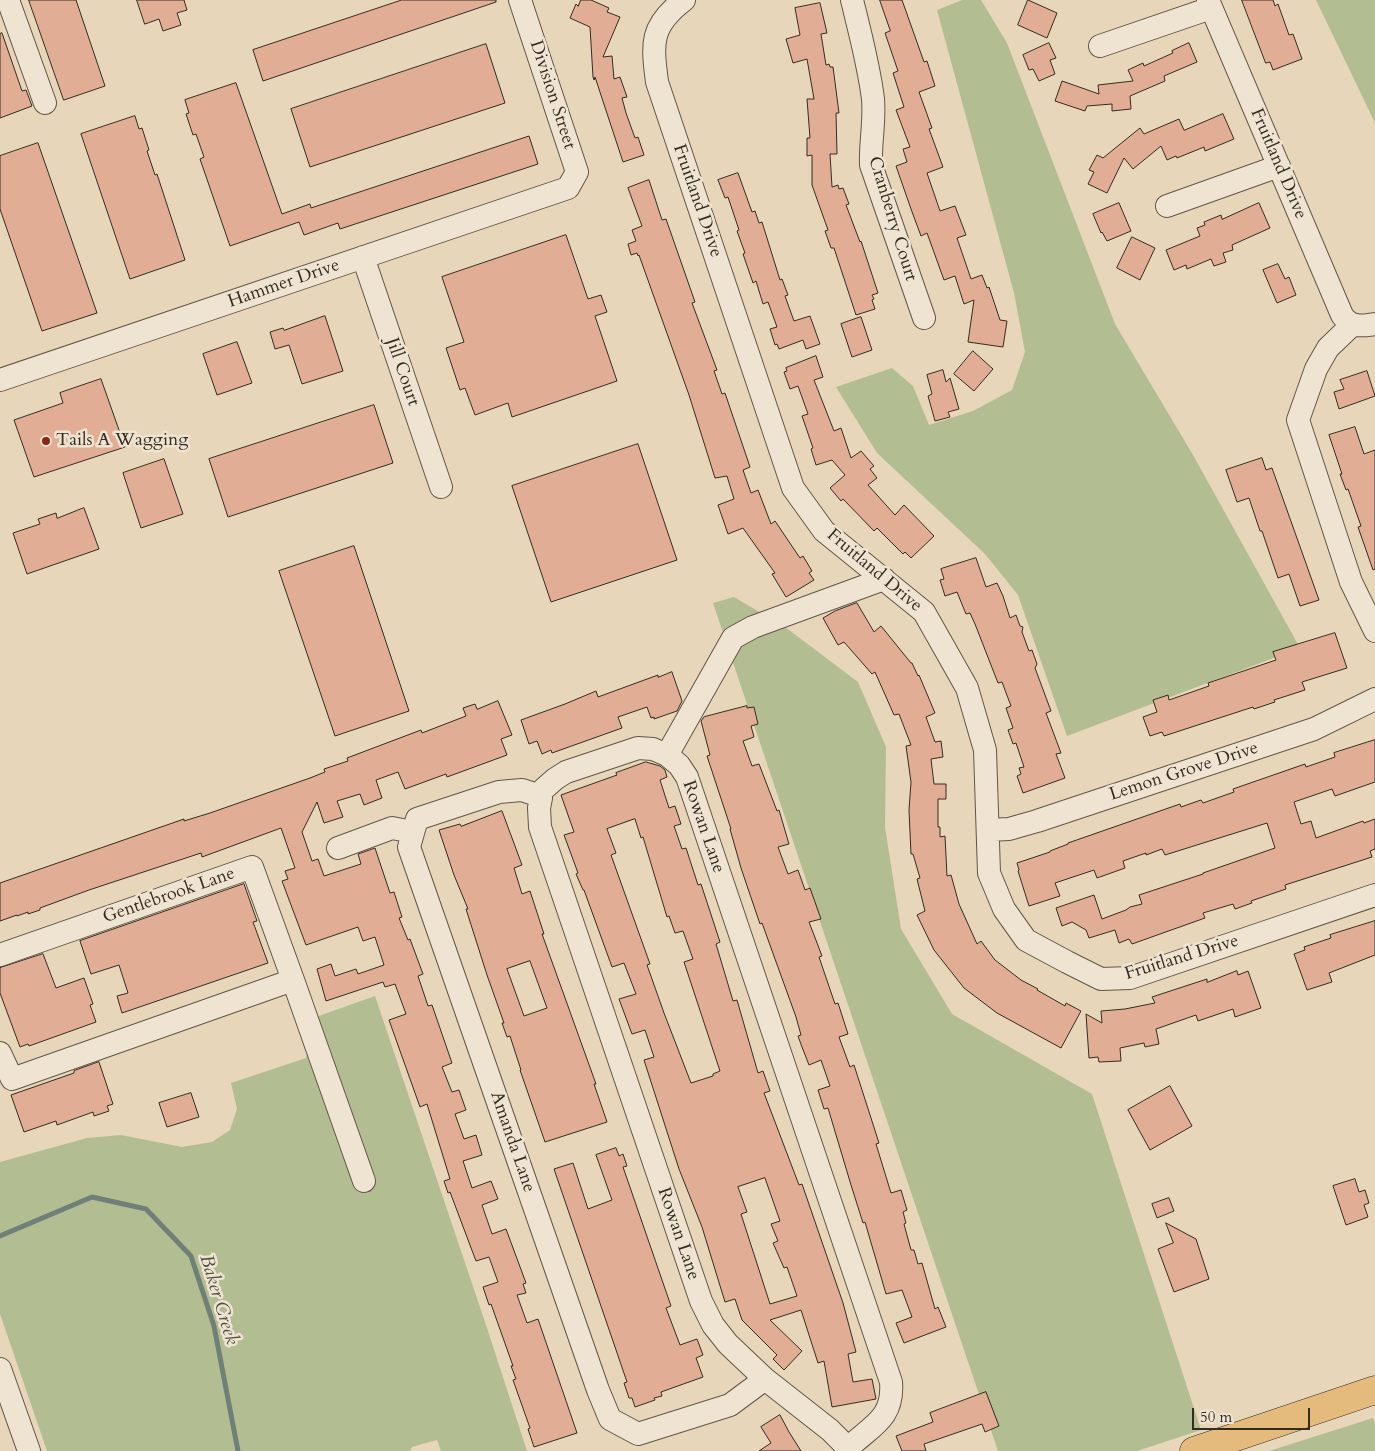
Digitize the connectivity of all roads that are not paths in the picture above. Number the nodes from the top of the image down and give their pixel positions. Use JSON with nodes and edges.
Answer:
{"nodes":[{"id":1,"x":8,"y":0,"type":"edge"},
{"id":2,"x":520,"y":0,"type":"edge"},
{"id":3,"x":684,"y":0,"type":"edge"},
{"id":4,"x":852,"y":0,"type":"edge"},
{"id":5,"x":1210,"y":4,"type":"edge"},
{"id":6,"x":1100,"y":46,"type":"dead end"},
{"id":7,"x":45,"y":104,"type":"dead end"},
{"id":8,"x":1279,"y":166,"type":"junction"},
{"id":9,"x":568,"y":188,"type":"joint"},
{"id":10,"x":1167,"y":206,"type":"dead end"},
{"id":11,"x":363,"y":257,"type":"junction"},
{"id":12,"x":924,"y":318,"type":"dead end"},
{"id":13,"x":1375,"y":324,"type":"edge"},
{"id":14,"x":1352,"y":325,"type":"junction"},
{"id":15,"x":0,"y":380,"type":"edge"},
{"id":16,"x":441,"y":488,"type":"dead end"},
{"id":17,"x":884,"y":579,"type":"junction"},
{"id":18,"x":1375,"y":631,"type":"edge"},
{"id":19,"x":1375,"y":699,"type":"edge"},
{"id":20,"x":668,"y":755,"type":"junction"},
{"id":21,"x":537,"y":795,"type":"junction"},
{"id":22,"x":988,"y":830,"type":"junction"},
{"id":23,"x":413,"y":832,"type":"junction"},
{"id":24,"x":338,"y":848,"type":"dead end"},
{"id":25,"x":1375,"y":895,"type":"edge"},
{"id":26,"x":0,"y":956,"type":"edge"},
{"id":27,"x":293,"y":980,"type":"junction"},
{"id":28,"x":0,"y":1056,"type":"edge"},
{"id":29,"x":364,"y":1181,"type":"dead end"},
{"id":30,"x":0,"y":1369,"type":"edge"},
{"id":31,"x":765,"y":1379,"type":"junction"},
{"id":32,"x":1375,"y":1390,"type":"edge"},
{"id":33,"x":848,"y":1450,"type":"edge"},
{"id":34,"x":29,"y":1451,"type":"edge"},
{"id":35,"x":1194,"y":1451,"type":"edge"}],
"edges":[{"from":1,"to":7,"type":"street"},
{"from":2,"to":9,"type":"street","name":"Division Street"},
{"from":3,"to":17,"type":"street","name":"Fruitland Drive"},
{"from":4,"to":12,"type":"street","name":"Cranberry Court"},
{"from":5,"to":6,"type":"street"},
{"from":5,"to":8,"type":"street","name":"Fruitland Drive"},
{"from":8,"to":10,"type":"street"},
{"from":8,"to":14,"type":"street","name":"Fruitland Drive"},
{"from":9,"to":11,"type":"street","name":"Hammer Drive"},
{"from":11,"to":15,"type":"street","name":"Hammer Drive"},
{"from":11,"to":16,"type":"street","name":"Jill Court"},
{"from":13,"to":14,"type":"street"},
{"from":14,"to":18,"type":"street"},
{"from":17,"to":20,"type":"street"},
{"from":17,"to":22,"type":"street","name":"Fruitland Drive"},
{"from":19,"to":22,"type":"street","name":"Lemon Grove Drive"},
{"from":20,"to":21,"type":"street"},
{"from":20,"to":33,"type":"street","name":"Rowan Lane"},
{"from":21,"to":23,"type":"street"},
{"from":21,"to":31,"type":"street","name":"Rowan Lane"},
{"from":22,"to":25,"type":"street","name":"Fruitland Drive"},
{"from":23,"to":24,"type":"street"},
{"from":23,"to":31,"type":"street","name":"Amanda Lane"},
{"from":26,"to":27,"type":"street","name":"Gentlebrook Lane"},
{"from":27,"to":28,"type":"street"},
{"from":27,"to":29,"type":"street","name":"Gentlebrook Lane"},
{"from":30,"to":34,"type":"street"},
{"from":31,"to":33,"type":"street","name":"Rowan Lane"},
{"from":32,"to":35,"type":"main road"}]}
